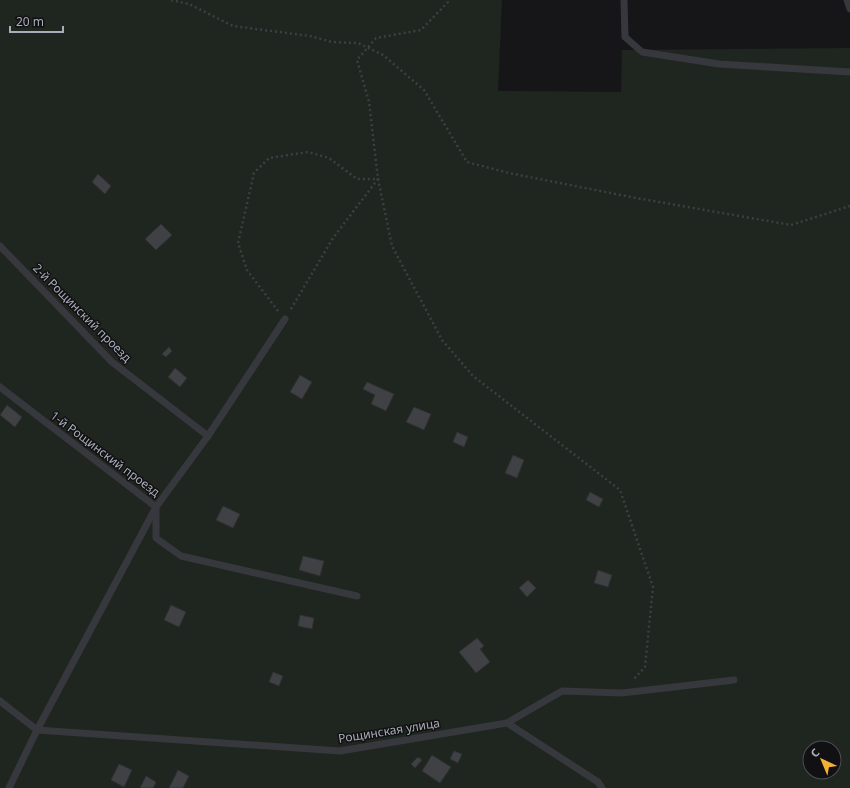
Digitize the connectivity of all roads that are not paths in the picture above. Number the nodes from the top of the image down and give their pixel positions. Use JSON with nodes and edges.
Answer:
{"nodes":[{"id":1,"x":624,"y":0,"type":"edge"},
{"id":2,"x":847,"y":0,"type":"edge"},
{"id":3,"x":850,"y":9,"type":"edge"},
{"id":4,"x":850,"y":72,"type":"edge"},
{"id":5,"x":0,"y":246,"type":"edge"},
{"id":6,"x":285,"y":319,"type":"road end"},
{"id":7,"x":0,"y":387,"type":"edge"},
{"id":8,"x":208,"y":436,"type":"junction"},
{"id":9,"x":156,"y":506,"type":"junction"},
{"id":10,"x":357,"y":596,"type":"dead end"},
{"id":11,"x":734,"y":680,"type":"dead end"},
{"id":12,"x":0,"y":701,"type":"edge"},
{"id":13,"x":507,"y":723,"type":"junction"},
{"id":14,"x":38,"y":730,"type":"junction"},
{"id":15,"x":9,"y":788,"type":"edge"},
{"id":16,"x":602,"y":788,"type":"edge"}],
"edges":[{"from":1,"to":4,"type":"lane"},
{"from":2,"to":3,"type":"lane"},
{"from":5,"to":8,"type":"lane","name":"2-й Рощинский проезд"},
{"from":6,"to":8,"type":"lane"},
{"from":7,"to":9,"type":"lane","name":"1-й Рощинский проезд"},
{"from":8,"to":9,"type":"lane"},
{"from":9,"to":10,"type":"lane","name":"1-й Рощинский проезд"},
{"from":9,"to":14,"type":"lane"},
{"from":11,"to":13,"type":"lane","name":"Рощинская улица"},
{"from":12,"to":14,"type":"lane"},
{"from":13,"to":14,"type":"lane","name":"Рощинская улица"},
{"from":13,"to":16,"type":"lane"},
{"from":14,"to":15,"type":"lane"}]}
